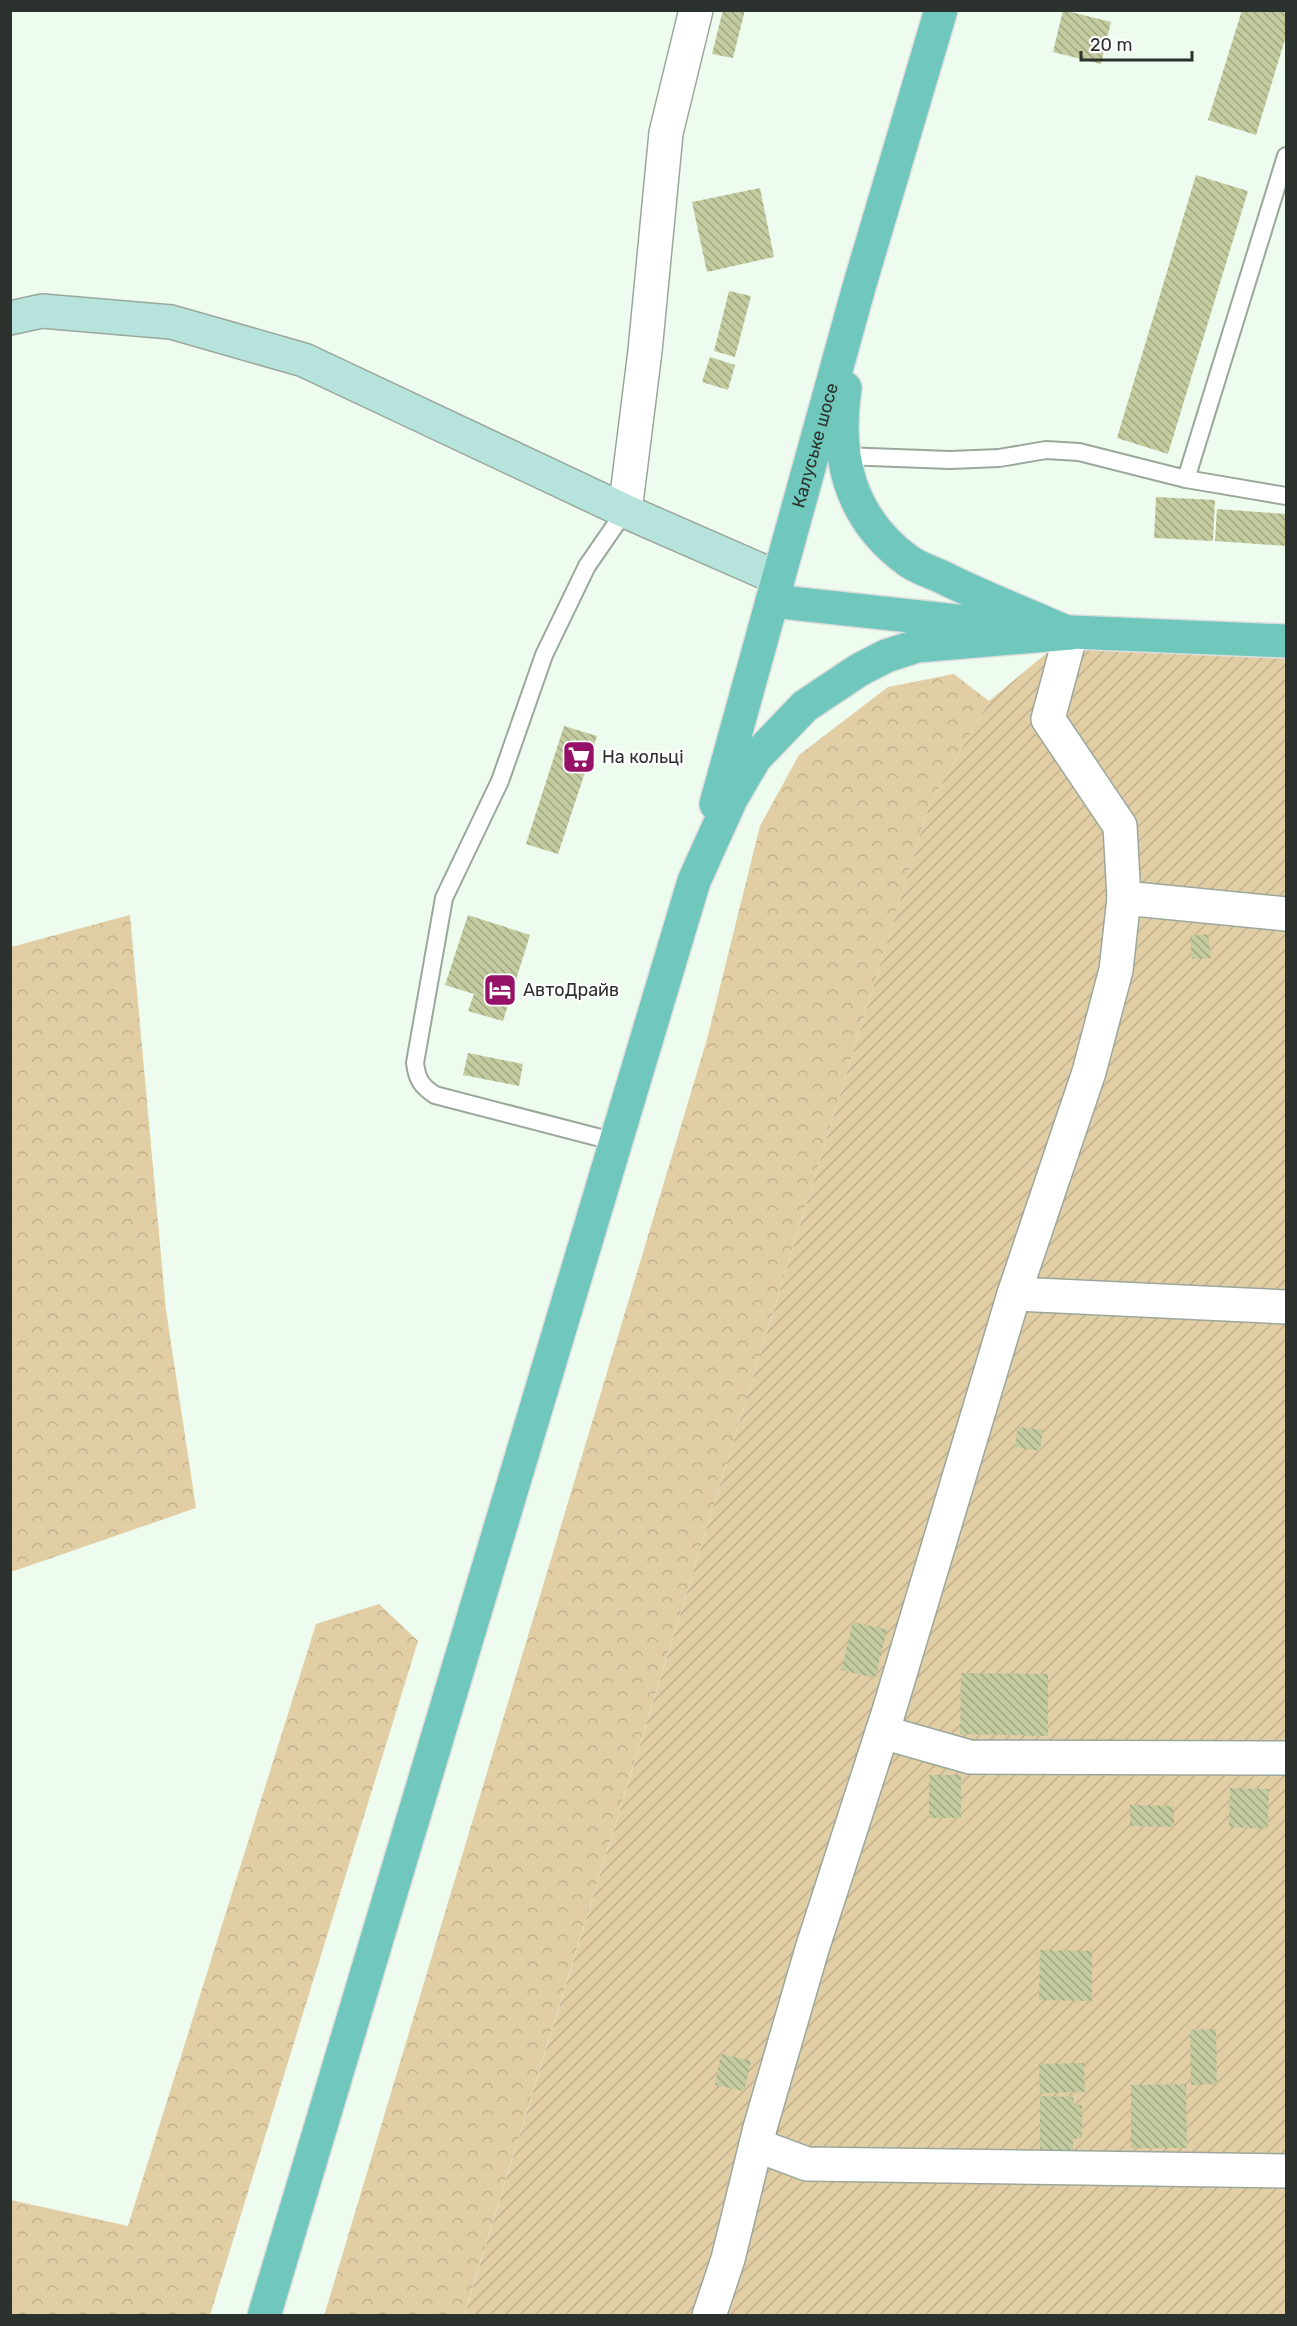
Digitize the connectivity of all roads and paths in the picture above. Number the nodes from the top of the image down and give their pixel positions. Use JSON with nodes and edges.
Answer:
{"nodes":[{"id":1,"x":696,"y":10,"type":"edge"},
{"id":2,"x":940,"y":10,"type":"edge"},
{"id":3,"x":1287,"y":156,"type":"edge"},
{"id":4,"x":859,"y":287,"type":"junction"},
{"id":5,"x":10,"y":318,"type":"edge"},
{"id":6,"x":843,"y":456,"type":"junction"},
{"id":7,"x":1186,"y":479,"type":"junction"},
{"id":8,"x":1287,"y":496,"type":"edge"},
{"id":9,"x":625,"y":511,"type":"junction"},
{"id":10,"x":775,"y":590,"type":"junction"},
{"id":11,"x":1071,"y":633,"type":"junction"},
{"id":12,"x":1287,"y":641,"type":"edge"},
{"id":13,"x":694,"y":881,"type":"junction"},
{"id":14,"x":1124,"y":898,"type":"junction"},
{"id":15,"x":1287,"y":914,"type":"edge"},
{"id":16,"x":616,"y":1142,"type":"junction"},
{"id":17,"x":1014,"y":1294,"type":"junction"},
{"id":18,"x":1287,"y":1307,"type":"edge"},
{"id":19,"x":882,"y":1732,"type":"junction"},
{"id":20,"x":1287,"y":1758,"type":"edge"},
{"id":21,"x":756,"y":2145,"type":"junction"},
{"id":22,"x":1287,"y":2171,"type":"edge"},
{"id":23,"x":264,"y":2316,"type":"edge"},
{"id":24,"x":709,"y":2316,"type":"edge"}],
"edges":[{"from":1,"to":9,"type":"street"},
{"from":2,"to":4,"type":"main road","name":"Калуське шосе"},
{"from":3,"to":7,"type":"lane"},
{"from":4,"to":6,"type":"main road"},
{"from":4,"to":10,"type":"main road","name":"Калуське шосе"},
{"from":5,"to":9,"type":"street"},
{"from":6,"to":7,"type":"lane"},
{"from":6,"to":11,"type":"main road"},
{"from":7,"to":8,"type":"lane"},
{"from":9,"to":10,"type":"street"},
{"from":9,"to":16,"type":"lane"},
{"from":10,"to":11,"type":"main road"},
{"from":10,"to":13,"type":"main road","name":"Калуське шосе"},
{"from":11,"to":12,"type":"main road"},
{"from":11,"to":13,"type":"main road"},
{"from":11,"to":14,"type":"street"},
{"from":13,"to":16,"type":"main road"},
{"from":14,"to":15,"type":"street"},
{"from":14,"to":17,"type":"street"},
{"from":16,"to":23,"type":"main road"},
{"from":17,"to":18,"type":"street"},
{"from":17,"to":19,"type":"street"},
{"from":19,"to":20,"type":"street"},
{"from":19,"to":21,"type":"street"},
{"from":21,"to":22,"type":"street"},
{"from":21,"to":24,"type":"street"}]}
